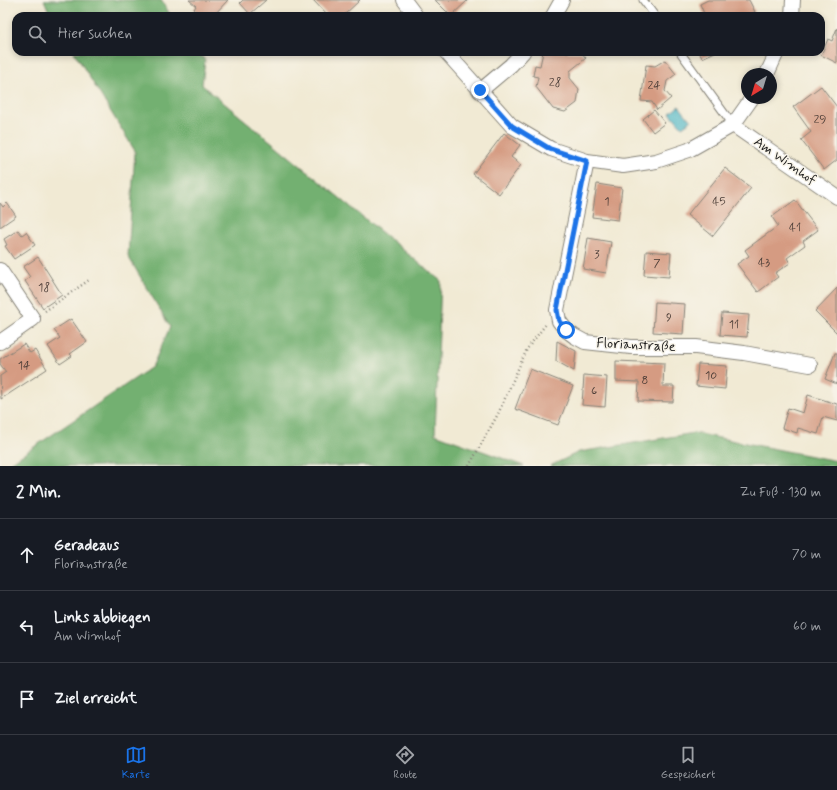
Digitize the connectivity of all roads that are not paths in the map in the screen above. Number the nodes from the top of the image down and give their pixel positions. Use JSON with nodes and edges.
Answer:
{"nodes":[{"id":1,"x":404,"y":0,"type":"edge"},
{"id":2,"x":562,"y":0,"type":"edge"},
{"id":3,"x":644,"y":0,"type":"edge"},
{"id":4,"x":793,"y":0,"type":"edge"},
{"id":5,"x":413,"y":12,"type":"edge"},
{"id":6,"x":555,"y":12,"type":"edge"},
{"id":7,"x":652,"y":12,"type":"edge"},
{"id":8,"x":792,"y":12,"type":"edge"},
{"id":9,"x":450,"y":56,"type":"edge"},
{"id":10,"x":519,"y":56,"type":"edge"},
{"id":11,"x":683,"y":56,"type":"edge"},
{"id":12,"x":775,"y":56,"type":"edge"},
{"id":13,"x":770,"y":68,"type":"edge"},
{"id":14,"x":480,"y":90,"type":"junction"},
{"id":15,"x":748,"y":104,"type":"edge"},
{"id":16,"x":733,"y":124,"type":"junction"},
{"id":17,"x":587,"y":161,"type":"junction"},
{"id":18,"x":837,"y":197,"type":"edge"},
{"id":19,"x":0,"y":270,"type":"edge"},
{"id":20,"x":0,"y":342,"type":"edge"},
{"id":21,"x":810,"y":365,"type":"dead end"}],
"edges":[{"from":1,"to":5,"type":"street"},
{"from":2,"to":6,"type":"street"},
{"from":3,"to":7,"type":"lane"},
{"from":4,"to":8,"type":"street"},
{"from":9,"to":14,"type":"street"},
{"from":10,"to":14,"type":"street"},
{"from":11,"to":16,"type":"lane"},
{"from":12,"to":13,"type":"street"},
{"from":14,"to":17,"type":"street"},
{"from":15,"to":16,"type":"street"},
{"from":16,"to":17,"type":"street"},
{"from":16,"to":18,"type":"street","name":"Am Wimhof"},
{"from":17,"to":21,"type":"street","name":"Florianstraße"},
{"from":19,"to":20,"type":"street"}]}
